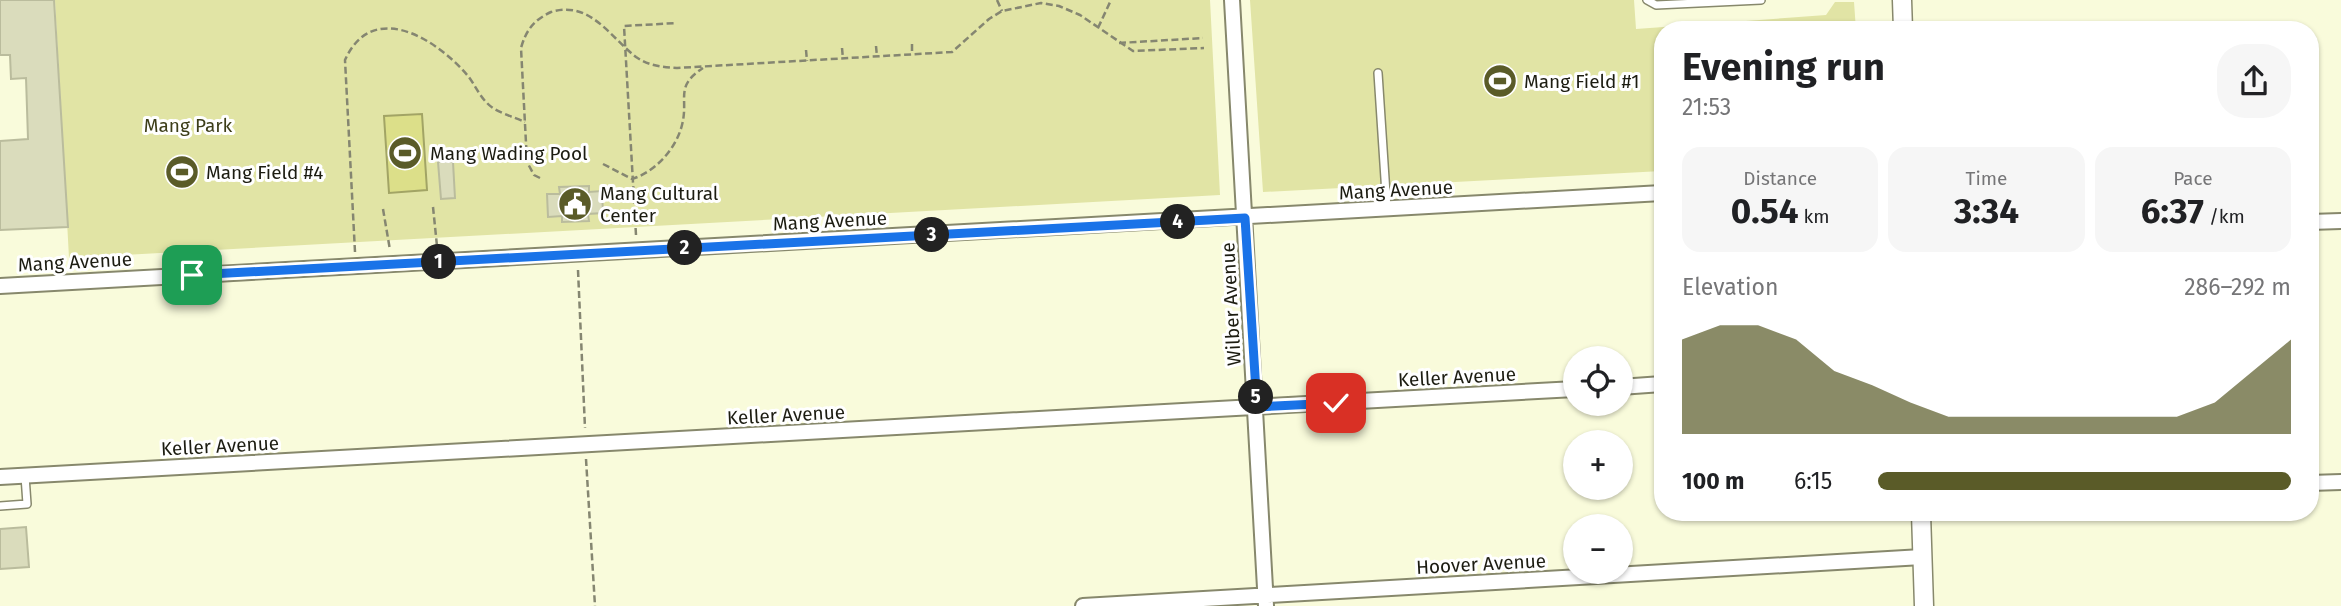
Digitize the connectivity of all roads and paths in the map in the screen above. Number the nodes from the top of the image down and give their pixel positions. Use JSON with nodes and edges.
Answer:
{"nodes":[{"id":1,"x":997,"y":0,"type":"edge"},
{"id":2,"x":1111,"y":0,"type":"edge"},
{"id":3,"x":1232,"y":0,"type":"edge"},
{"id":4,"x":1647,"y":0,"type":"edge"},
{"id":5,"x":1761,"y":0,"type":"edge"},
{"id":6,"x":1902,"y":0,"type":"edge"},
{"id":7,"x":1002,"y":11,"type":"junction"},
{"id":8,"x":1903,"y":21,"type":"edge"},
{"id":9,"x":380,"y":22,"type":"dead end"},
{"id":10,"x":677,"y":23,"type":"dead end"},
{"id":11,"x":1098,"y":28,"type":"junction"},
{"id":12,"x":359,"y":32,"type":"dead end"},
{"id":13,"x":1203,"y":38,"type":"dead end"},
{"id":14,"x":1116,"y":43,"type":"junction"},
{"id":15,"x":912,"y":44,"type":"dead end"},
{"id":16,"x":876,"y":46,"type":"dead end"},
{"id":17,"x":625,"y":47,"type":"junction"},
{"id":18,"x":842,"y":48,"type":"dead end"},
{"id":19,"x":1204,"y":48,"type":"dead end"},
{"id":20,"x":806,"y":50,"type":"dead end"},
{"id":21,"x":912,"y":54,"type":"junction"},
{"id":22,"x":877,"y":57,"type":"junction"},
{"id":23,"x":843,"y":58,"type":"junction"},
{"id":24,"x":807,"y":61,"type":"junction"},
{"id":25,"x":704,"y":67,"type":"junction"},
{"id":26,"x":1378,"y":73,"type":"dead end"},
{"id":27,"x":525,"y":122,"type":"junction"},
{"id":28,"x":603,"y":164,"type":"dead end"},
{"id":29,"x":540,"y":178,"type":"dead end"},
{"id":30,"x":632,"y":179,"type":"junction"},
{"id":31,"x":1654,"y":193,"type":"edge"},
{"id":32,"x":433,"y":207,"type":"dead end"},
{"id":33,"x":383,"y":209,"type":"dead end"},
{"id":34,"x":1387,"y":210,"type":"junction"},
{"id":35,"x":1245,"y":218,"type":"junction"},
{"id":36,"x":2341,"y":221,"type":"edge"},
{"id":37,"x":2319,"y":222,"type":"edge"},
{"id":38,"x":636,"y":236,"type":"dead end"},
{"id":39,"x":438,"y":247,"type":"dead end"},
{"id":40,"x":390,"y":250,"type":"dead end"},
{"id":41,"x":355,"y":252,"type":"dead end"},
{"id":42,"x":0,"y":286,"type":"edge"},
{"id":43,"x":1654,"y":385,"type":"edge"},
{"id":44,"x":1633,"y":386,"type":"edge"},
{"id":45,"x":1563,"y":390,"type":"edge"},
{"id":46,"x":1257,"y":407,"type":"junction"},
{"id":47,"x":24,"y":476,"type":"junction"},
{"id":48,"x":0,"y":477,"type":"edge"},
{"id":49,"x":2341,"y":482,"type":"edge"},
{"id":50,"x":2319,"y":483,"type":"edge"},
{"id":51,"x":0,"y":506,"type":"edge"},
{"id":52,"x":1921,"y":521,"type":"edge"},
{"id":53,"x":1922,"y":557,"type":"junction"},
{"id":54,"x":1266,"y":601,"type":"edge"},
{"id":55,"x":1083,"y":606,"type":"edge"},
{"id":56,"x":1924,"y":606,"type":"edge"}],
"edges":[{"from":1,"to":7,"type":"path"},
{"from":2,"to":11,"type":"path"},
{"from":3,"to":35,"type":"street","name":"Wilber Avenue"},
{"from":4,"to":5,"type":"lane"},
{"from":6,"to":8,"type":"street"},
{"from":7,"to":11,"type":"path"},
{"from":7,"to":21,"type":"path"},
{"from":9,"to":27,"type":"path"},
{"from":10,"to":17,"type":"path"},
{"from":11,"to":14,"type":"path"},
{"from":12,"to":41,"type":"path"},
{"from":13,"to":14,"type":"path"},
{"from":14,"to":19,"type":"path"},
{"from":15,"to":21,"type":"path"},
{"from":16,"to":22,"type":"path"},
{"from":17,"to":25,"type":"path"},
{"from":17,"to":27,"type":"path"},
{"from":17,"to":30,"type":"path"},
{"from":18,"to":23,"type":"path"},
{"from":20,"to":24,"type":"path"},
{"from":21,"to":22,"type":"path"},
{"from":22,"to":23,"type":"path"},
{"from":23,"to":24,"type":"path"},
{"from":24,"to":25,"type":"path"},
{"from":25,"to":30,"type":"path"},
{"from":26,"to":34,"type":"lane"},
{"from":27,"to":29,"type":"path"},
{"from":28,"to":30,"type":"path"},
{"from":30,"to":38,"type":"path"},
{"from":31,"to":34,"type":"street","name":"Mang Avenue"},
{"from":32,"to":39,"type":"path"},
{"from":33,"to":40,"type":"path"},
{"from":34,"to":35,"type":"street","name":"Mang Avenue"},
{"from":35,"to":42,"type":"street","name":"Mang Avenue"},
{"from":35,"to":46,"type":"street","name":"Wilber Avenue"},
{"from":36,"to":37,"type":"street"},
{"from":43,"to":44,"type":"street"},
{"from":45,"to":46,"type":"street","name":"Keller Avenue"},
{"from":46,"to":47,"type":"street","name":"Keller Avenue"},
{"from":46,"to":54,"type":"street","name":"Wilber Avenue"},
{"from":47,"to":48,"type":"street","name":"Keller Avenue"},
{"from":47,"to":51,"type":"lane"},
{"from":49,"to":50,"type":"street"},
{"from":52,"to":53,"type":"street"},
{"from":53,"to":54,"type":"street","name":"Hoover Avenue"},
{"from":53,"to":56,"type":"street"},
{"from":54,"to":55,"type":"street","name":"Hoover Avenue"}]}
